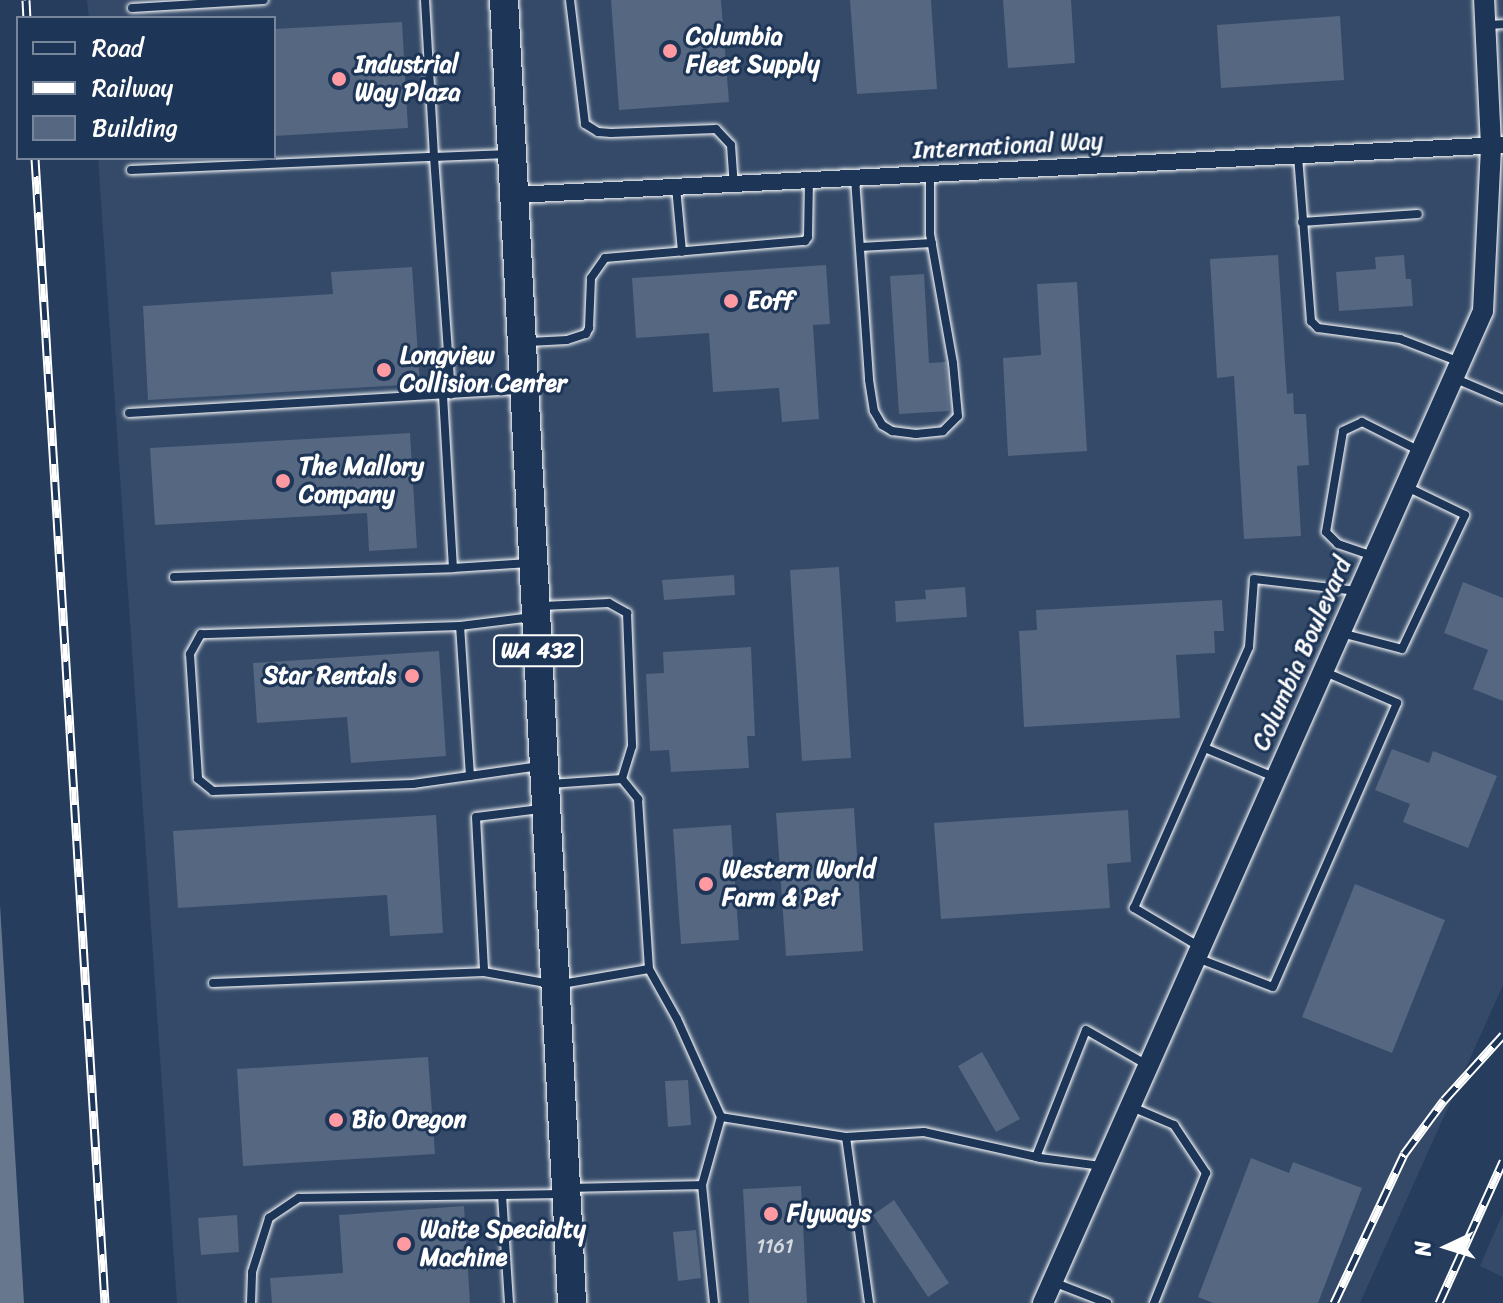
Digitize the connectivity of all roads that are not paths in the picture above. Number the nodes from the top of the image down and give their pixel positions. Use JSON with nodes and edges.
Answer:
{"nodes":[{"id":1,"x":264,"y":0,"type":"edge"},
{"id":2,"x":425,"y":0,"type":"edge"},
{"id":3,"x":504,"y":0,"type":"edge"},
{"id":4,"x":570,"y":0,"type":"edge"},
{"id":5,"x":1484,"y":0,"type":"edge"},
{"id":6,"x":132,"y":8,"type":"dead end"},
{"id":7,"x":1494,"y":24,"type":"edge"},
{"id":8,"x":1497,"y":146,"type":"edge"},
{"id":9,"x":512,"y":153,"type":"junction"},
{"id":10,"x":1298,"y":156,"type":"junction"},
{"id":11,"x":434,"y":157,"type":"junction"},
{"id":12,"x":131,"y":170,"type":"dead end"},
{"id":13,"x":930,"y":174,"type":"junction"},
{"id":14,"x":855,"y":178,"type":"junction"},
{"id":15,"x":809,"y":180,"type":"junction"},
{"id":16,"x":734,"y":184,"type":"junction"},
{"id":17,"x":676,"y":187,"type":"junction"},
{"id":18,"x":515,"y":195,"type":"junction"},
{"id":19,"x":1418,"y":214,"type":"dead end"},
{"id":20,"x":1302,"y":222,"type":"junction"},
{"id":21,"x":932,"y":243,"type":"junction"},
{"id":22,"x":860,"y":247,"type":"junction"},
{"id":23,"x":682,"y":252,"type":"junction"},
{"id":24,"x":522,"y":342,"type":"junction"},
{"id":25,"x":1456,"y":370,"type":"junction"},
{"id":26,"x":525,"y":390,"type":"junction"},
{"id":27,"x":447,"y":394,"type":"junction"},
{"id":28,"x":1503,"y":399,"type":"edge"},
{"id":29,"x":129,"y":413,"type":"dead end"},
{"id":30,"x":1420,"y":451,"type":"junction"},
{"id":31,"x":1405,"y":486,"type":"junction"},
{"id":32,"x":1374,"y":556,"type":"junction"},
{"id":33,"x":534,"y":563,"type":"junction"},
{"id":34,"x":453,"y":568,"type":"junction"},
{"id":35,"x":174,"y":577,"type":"dead end"},
{"id":36,"x":1358,"y":591,"type":"junction"},
{"id":37,"x":536,"y":612,"type":"junction"},
{"id":38,"x":460,"y":626,"type":"junction"},
{"id":39,"x":1340,"y":633,"type":"junction"},
{"id":40,"x":1323,"y":671,"type":"junction"},
{"id":41,"x":1205,"y":748,"type":"junction"},
{"id":42,"x":470,"y":776,"type":"junction"},
{"id":43,"x":1276,"y":778,"type":"junction"},
{"id":44,"x":622,"y":779,"type":"junction"},
{"id":45,"x":545,"y":786,"type":"junction"},
{"id":46,"x":1198,"y":953,"type":"junction"},
{"id":47,"x":649,"y":969,"type":"junction"},
{"id":48,"x":484,"y":972,"type":"junction"},
{"id":49,"x":213,"y":983,"type":"dead end"},
{"id":50,"x":556,"y":985,"type":"junction"},
{"id":51,"x":1148,"y":1066,"type":"junction"},
{"id":52,"x":1130,"y":1106,"type":"junction"},
{"id":53,"x":721,"y":1117,"type":"junction"},
{"id":54,"x":846,"y":1137,"type":"junction"},
{"id":55,"x":1036,"y":1157,"type":"junction"},
{"id":56,"x":1103,"y":1166,"type":"junction"},
{"id":57,"x":702,"y":1185,"type":"junction"},
{"id":58,"x":566,"y":1191,"type":"junction"},
{"id":59,"x":502,"y":1195,"type":"junction"},
{"id":60,"x":1053,"y":1282,"type":"junction"},
{"id":61,"x":251,"y":1303,"type":"edge"},
{"id":62,"x":509,"y":1303,"type":"edge"},
{"id":63,"x":572,"y":1303,"type":"edge"},
{"id":64,"x":714,"y":1303,"type":"edge"},
{"id":65,"x":869,"y":1303,"type":"edge"},
{"id":66,"x":1043,"y":1303,"type":"edge"},
{"id":67,"x":1107,"y":1303,"type":"edge"},
{"id":68,"x":1154,"y":1303,"type":"edge"}],
"edges":[{"from":1,"to":6,"type":"lane"},
{"from":2,"to":11,"type":"lane"},
{"from":3,"to":9,"type":"highway","number":"WA 432"},
{"from":4,"to":16,"type":"lane"},
{"from":5,"to":7,"type":"street","name":"Columbia Boulevard"},
{"from":7,"to":8,"type":"street","name":"Columbia Boulevard"},
{"from":8,"to":10,"type":"street","name":"International Way"},
{"from":8,"to":25,"type":"street","name":"Columbia Boulevard"},
{"from":9,"to":11,"type":"lane"},
{"from":9,"to":18,"type":"highway","number":"WA 432"},
{"from":10,"to":13,"type":"street","name":"International Way"},
{"from":10,"to":20,"type":"lane"},
{"from":11,"to":12,"type":"lane"},
{"from":11,"to":27,"type":"lane"},
{"from":13,"to":14,"type":"street","name":"International Way"},
{"from":13,"to":21,"type":"lane"},
{"from":14,"to":15,"type":"street","name":"International Way"},
{"from":14,"to":22,"type":"lane"},
{"from":15,"to":16,"type":"street","name":"International Way"},
{"from":15,"to":23,"type":"lane"},
{"from":16,"to":17,"type":"street","name":"International Way"},
{"from":17,"to":18,"type":"street","name":"International Way"},
{"from":17,"to":23,"type":"lane"},
{"from":18,"to":24,"type":"highway","number":"WA 432"},
{"from":19,"to":20,"type":"lane"},
{"from":20,"to":25,"type":"lane"},
{"from":21,"to":22,"type":"lane"},
{"from":21,"to":22,"type":"lane"},
{"from":23,"to":24,"type":"lane"},
{"from":24,"to":26,"type":"highway","number":"WA 432"},
{"from":25,"to":28,"type":"lane"},
{"from":25,"to":30,"type":"street","name":"Columbia Boulevard"},
{"from":26,"to":27,"type":"lane"},
{"from":26,"to":33,"type":"highway","number":"WA 432"},
{"from":27,"to":29,"type":"lane"},
{"from":27,"to":34,"type":"lane"},
{"from":30,"to":31,"type":"street","name":"Columbia Boulevard"},
{"from":30,"to":32,"type":"lane"},
{"from":31,"to":32,"type":"street","name":"Columbia Boulevard"},
{"from":31,"to":39,"type":"lane"},
{"from":32,"to":36,"type":"street","name":"Columbia Boulevard"},
{"from":33,"to":34,"type":"lane"},
{"from":33,"to":37,"type":"highway","number":"WA 432"},
{"from":34,"to":35,"type":"lane"},
{"from":36,"to":39,"type":"street","name":"Columbia Boulevard"},
{"from":36,"to":41,"type":"lane"},
{"from":37,"to":38,"type":"lane"},
{"from":37,"to":44,"type":"lane"},
{"from":37,"to":45,"type":"highway","number":"WA 432"},
{"from":38,"to":42,"type":"lane"},
{"from":38,"to":42,"type":"lane"},
{"from":39,"to":40,"type":"street","name":"Columbia Boulevard"},
{"from":40,"to":43,"type":"street","name":"Columbia Boulevard"},
{"from":40,"to":46,"type":"lane"},
{"from":41,"to":43,"type":"lane"},
{"from":41,"to":46,"type":"lane"},
{"from":42,"to":45,"type":"lane"},
{"from":43,"to":46,"type":"street","name":"Columbia Boulevard"},
{"from":44,"to":45,"type":"lane"},
{"from":44,"to":47,"type":"lane"},
{"from":45,"to":48,"type":"lane"},
{"from":45,"to":50,"type":"highway","number":"WA 432"},
{"from":46,"to":51,"type":"street","name":"Columbia Boulevard"},
{"from":47,"to":50,"type":"lane"},
{"from":47,"to":53,"type":"lane"},
{"from":48,"to":49,"type":"lane"},
{"from":48,"to":50,"type":"lane"},
{"from":50,"to":58,"type":"highway","number":"WA 432"},
{"from":51,"to":52,"type":"street","name":"Columbia Boulevard"},
{"from":51,"to":55,"type":"lane"},
{"from":52,"to":56,"type":"street","name":"Columbia Boulevard"},
{"from":52,"to":68,"type":"lane"},
{"from":53,"to":54,"type":"lane"},
{"from":53,"to":57,"type":"lane"},
{"from":54,"to":55,"type":"lane"},
{"from":54,"to":65,"type":"lane"},
{"from":55,"to":56,"type":"lane"},
{"from":56,"to":60,"type":"street","name":"Columbia Boulevard"},
{"from":57,"to":58,"type":"lane"},
{"from":57,"to":64,"type":"lane"},
{"from":58,"to":59,"type":"lane"},
{"from":58,"to":63,"type":"highway","number":"WA 432"},
{"from":59,"to":61,"type":"lane"},
{"from":59,"to":62,"type":"lane"},
{"from":60,"to":66,"type":"street","name":"Columbia Boulevard"},
{"from":60,"to":67,"type":"lane"}]}
